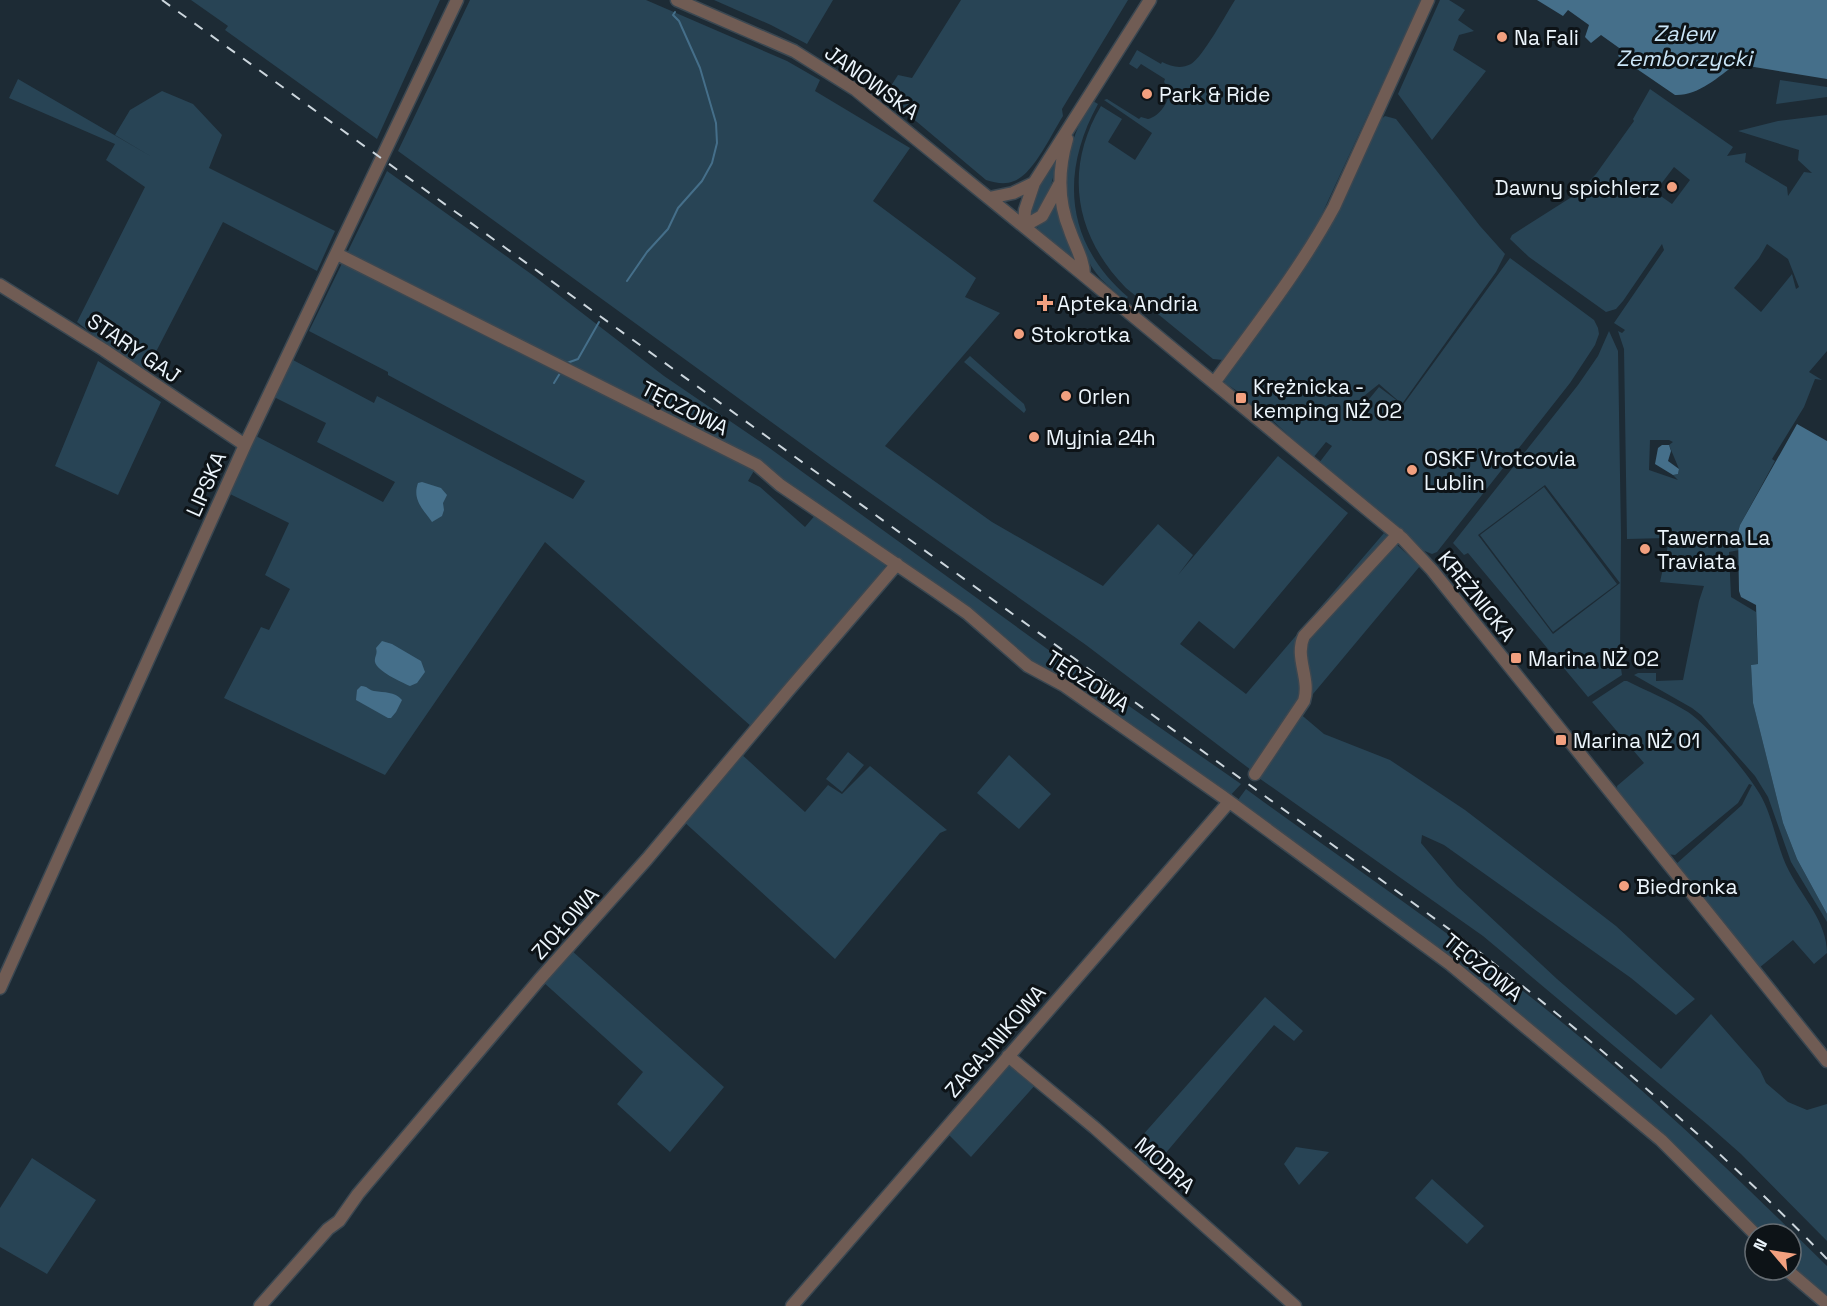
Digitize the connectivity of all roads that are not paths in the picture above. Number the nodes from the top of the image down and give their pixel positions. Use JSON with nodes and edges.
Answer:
{"nodes":[{"id":1,"x":456,"y":0,"type":"edge"},
{"id":2,"x":677,"y":0,"type":"edge"},
{"id":3,"x":1150,"y":0,"type":"edge"},
{"id":4,"x":1428,"y":0,"type":"edge"},
{"id":5,"x":1073,"y":124,"type":"junction"},
{"id":6,"x":1034,"y":183,"type":"junction"},
{"id":7,"x":1059,"y":185,"type":"junction"},
{"id":8,"x":989,"y":198,"type":"junction"},
{"id":9,"x":1024,"y":226,"type":"junction"},
{"id":10,"x":337,"y":254,"type":"junction"},
{"id":11,"x":1084,"y":275,"type":"junction"},
{"id":12,"x":0,"y":285,"type":"edge"},
{"id":13,"x":1214,"y":383,"type":"junction"},
{"id":14,"x":245,"y":445,"type":"junction"},
{"id":15,"x":1398,"y":534,"type":"junction"},
{"id":16,"x":897,"y":564,"type":"junction"},
{"id":17,"x":1255,"y":774,"type":"dead end"},
{"id":18,"x":1229,"y":802,"type":"junction"},
{"id":19,"x":0,"y":988,"type":"edge"},
{"id":20,"x":1008,"y":1056,"type":"junction"},
{"id":21,"x":1827,"y":1061,"type":"edge"},
{"id":22,"x":1743,"y":1222,"type":"edge"},
{"id":23,"x":1801,"y":1282,"type":"edge"},
{"id":24,"x":1827,"y":1304,"type":"edge"},
{"id":25,"x":260,"y":1306,"type":"edge"},
{"id":26,"x":792,"y":1306,"type":"edge"},
{"id":27,"x":1295,"y":1306,"type":"edge"}],
"edges":[{"from":1,"to":10,"type":"street","name":"LIPSKA"},
{"from":2,"to":8,"type":"street","name":"JANOWSKA"},
{"from":3,"to":5,"type":"street"},
{"from":4,"to":13,"type":"street"},
{"from":5,"to":6,"type":"street"},
{"from":5,"to":7,"type":"street"},
{"from":6,"to":8,"type":"street"},
{"from":6,"to":9,"type":"street"},
{"from":7,"to":9,"type":"street"},
{"from":7,"to":11,"type":"street"},
{"from":8,"to":9,"type":"street","name":"JANOWSKA"},
{"from":9,"to":11,"type":"street","name":"KRĘŻNICKA"},
{"from":10,"to":14,"type":"street","name":"LIPSKA"},
{"from":10,"to":16,"type":"street","name":"TĘCZOWA"},
{"from":11,"to":13,"type":"street","name":"KRĘŻNICKA"},
{"from":12,"to":14,"type":"street","name":"STARY GAJ"},
{"from":13,"to":15,"type":"street","name":"KRĘŻNICKA"},
{"from":14,"to":19,"type":"street","name":"LIPSKA"},
{"from":15,"to":17,"type":"street"},
{"from":15,"to":21,"type":"street","name":"KRĘŻNICKA"},
{"from":16,"to":18,"type":"street","name":"TĘCZOWA"},
{"from":16,"to":25,"type":"street","name":"ZIOŁOWA"},
{"from":18,"to":20,"type":"street","name":"ZAGAJNIKOWA"},
{"from":18,"to":22,"type":"street","name":"TĘCZOWA"},
{"from":20,"to":26,"type":"street","name":"ZAGAJNIKOWA"},
{"from":20,"to":27,"type":"street","name":"MODRA"},
{"from":23,"to":24,"type":"street"}]}
